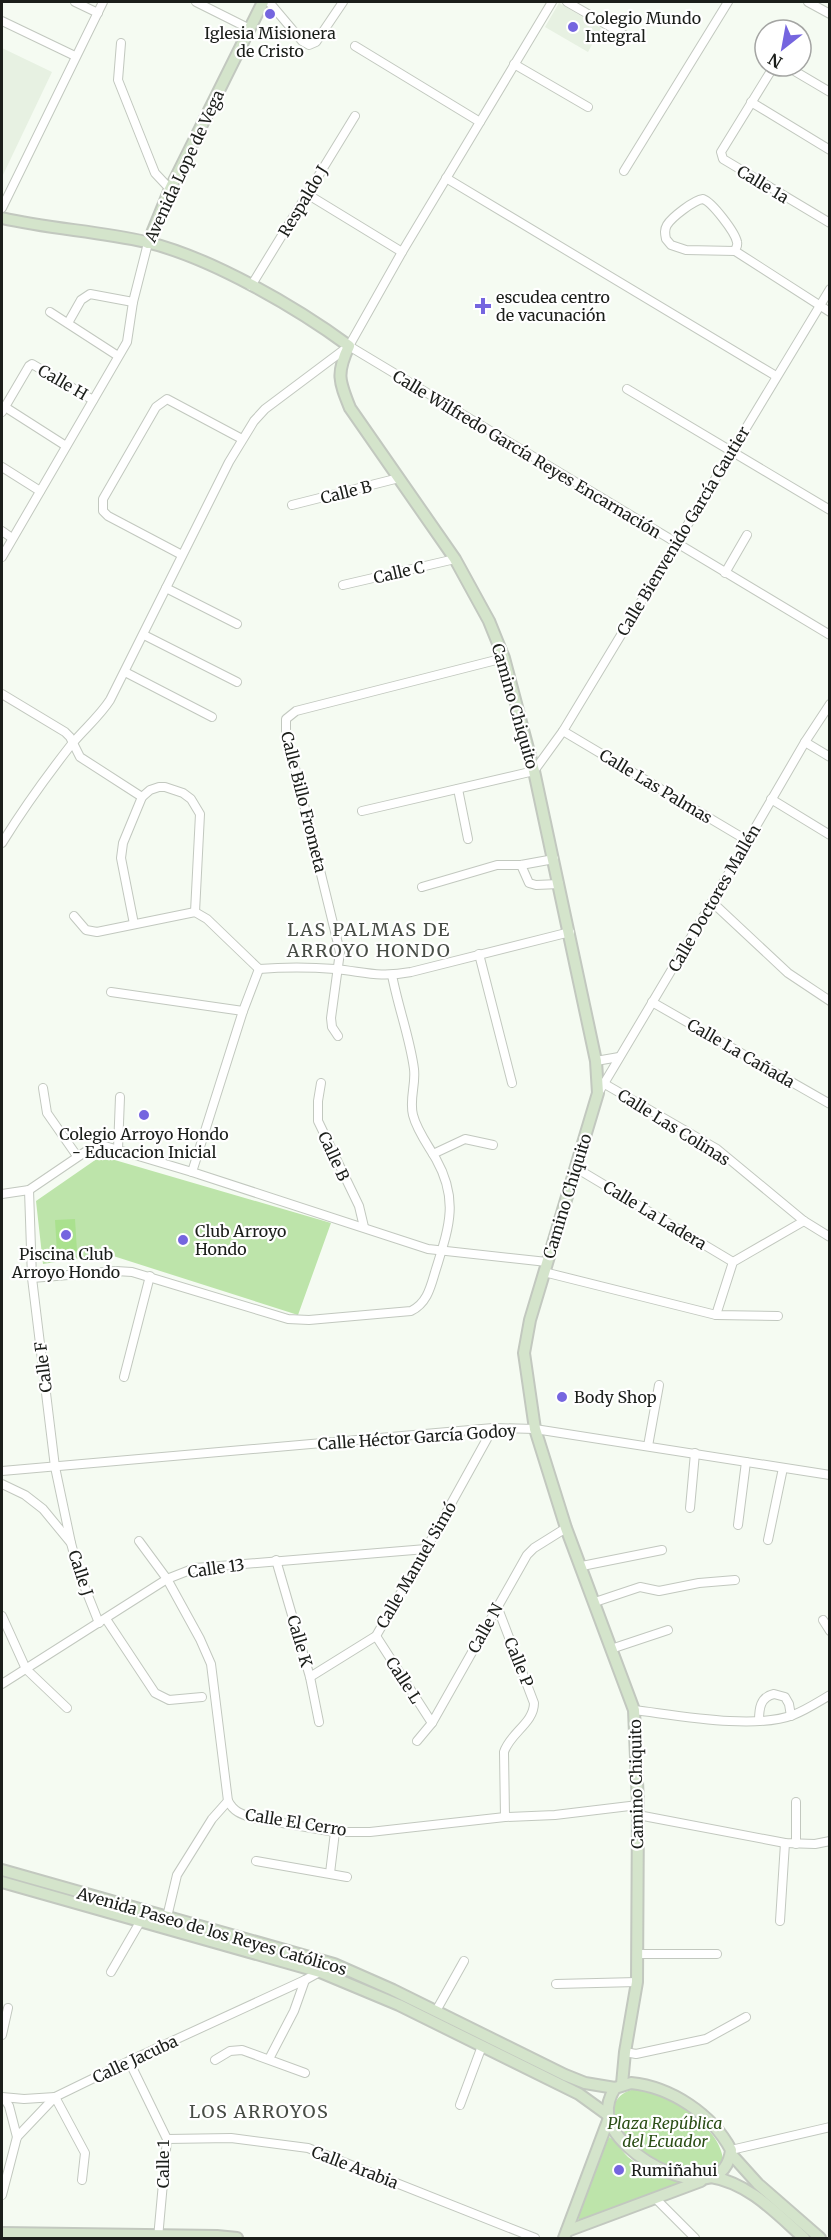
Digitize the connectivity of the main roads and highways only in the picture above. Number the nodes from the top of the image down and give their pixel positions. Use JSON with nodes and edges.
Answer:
{"nodes":[{"id":1,"x":263,"y":2,"type":"edge"},
{"id":2,"x":2,"y":218,"type":"edge"},
{"id":3,"x":147,"y":243,"type":"junction"},
{"id":4,"x":2,"y":1870,"type":"edge"},
{"id":5,"x":2,"y":1881,"type":"edge"},
{"id":6,"x":123,"y":1904,"type":"junction"},
{"id":7,"x":120,"y":1916,"type":"junction"},
{"id":8,"x":401,"y":2000,"type":"junction"},
{"id":9,"x":619,"y":2086,"type":"junction"},
{"id":10,"x":608,"y":2116,"type":"junction"},
{"id":11,"x":731,"y":2152,"type":"junction"},
{"id":12,"x":707,"y":2179,"type":"junction"},
{"id":13,"x":2,"y":2233,"type":"edge"},
{"id":14,"x":565,"y":2235,"type":"edge"},
{"id":15,"x":159,"y":2237,"type":"edge"},
{"id":16,"x":217,"y":2237,"type":"edge"},
{"id":17,"x":237,"y":2238,"type":"edge"},
{"id":18,"x":804,"y":2238,"type":"edge"},
{"id":19,"x":820,"y":2238,"type":"edge"}],
"edges":[{"from":1,"to":3,"type":"main road","name":"Avenida Lope de Vega"},
{"from":2,"to":3,"type":"main road"},
{"from":3,"to":9,"type":"main road","name":"Camino Chiquito"},
{"from":4,"to":6,"type":"main road","name":"Avenida Paseo de los Reyes Católicos"},
{"from":5,"to":7,"type":"main road","name":"Avenida Paseo de los Reyes Católicos"},
{"from":6,"to":7,"type":"main road"},
{"from":6,"to":8,"type":"main road","name":"Avenida Paseo de los Reyes Católicos"},
{"from":7,"to":8,"type":"main road","name":"Avenida Paseo de los Reyes Católicos"},
{"from":8,"to":9,"type":"main road","name":"Avenida Paseo de los Reyes Católicos"},
{"from":8,"to":10,"type":"main road","name":"Avenida Paseo de los Reyes Católicos"},
{"from":9,"to":10,"type":"main road"},
{"from":9,"to":11,"type":"main road"},
{"from":10,"to":12,"type":"main road"},
{"from":10,"to":14,"type":"main road"},
{"from":11,"to":12,"type":"main road"},
{"from":11,"to":19,"type":"main road"},
{"from":12,"to":14,"type":"main road"},
{"from":12,"to":18,"type":"main road"},
{"from":13,"to":15,"type":"main road"},
{"from":15,"to":16,"type":"main road"},
{"from":16,"to":17,"type":"main road"}]}
